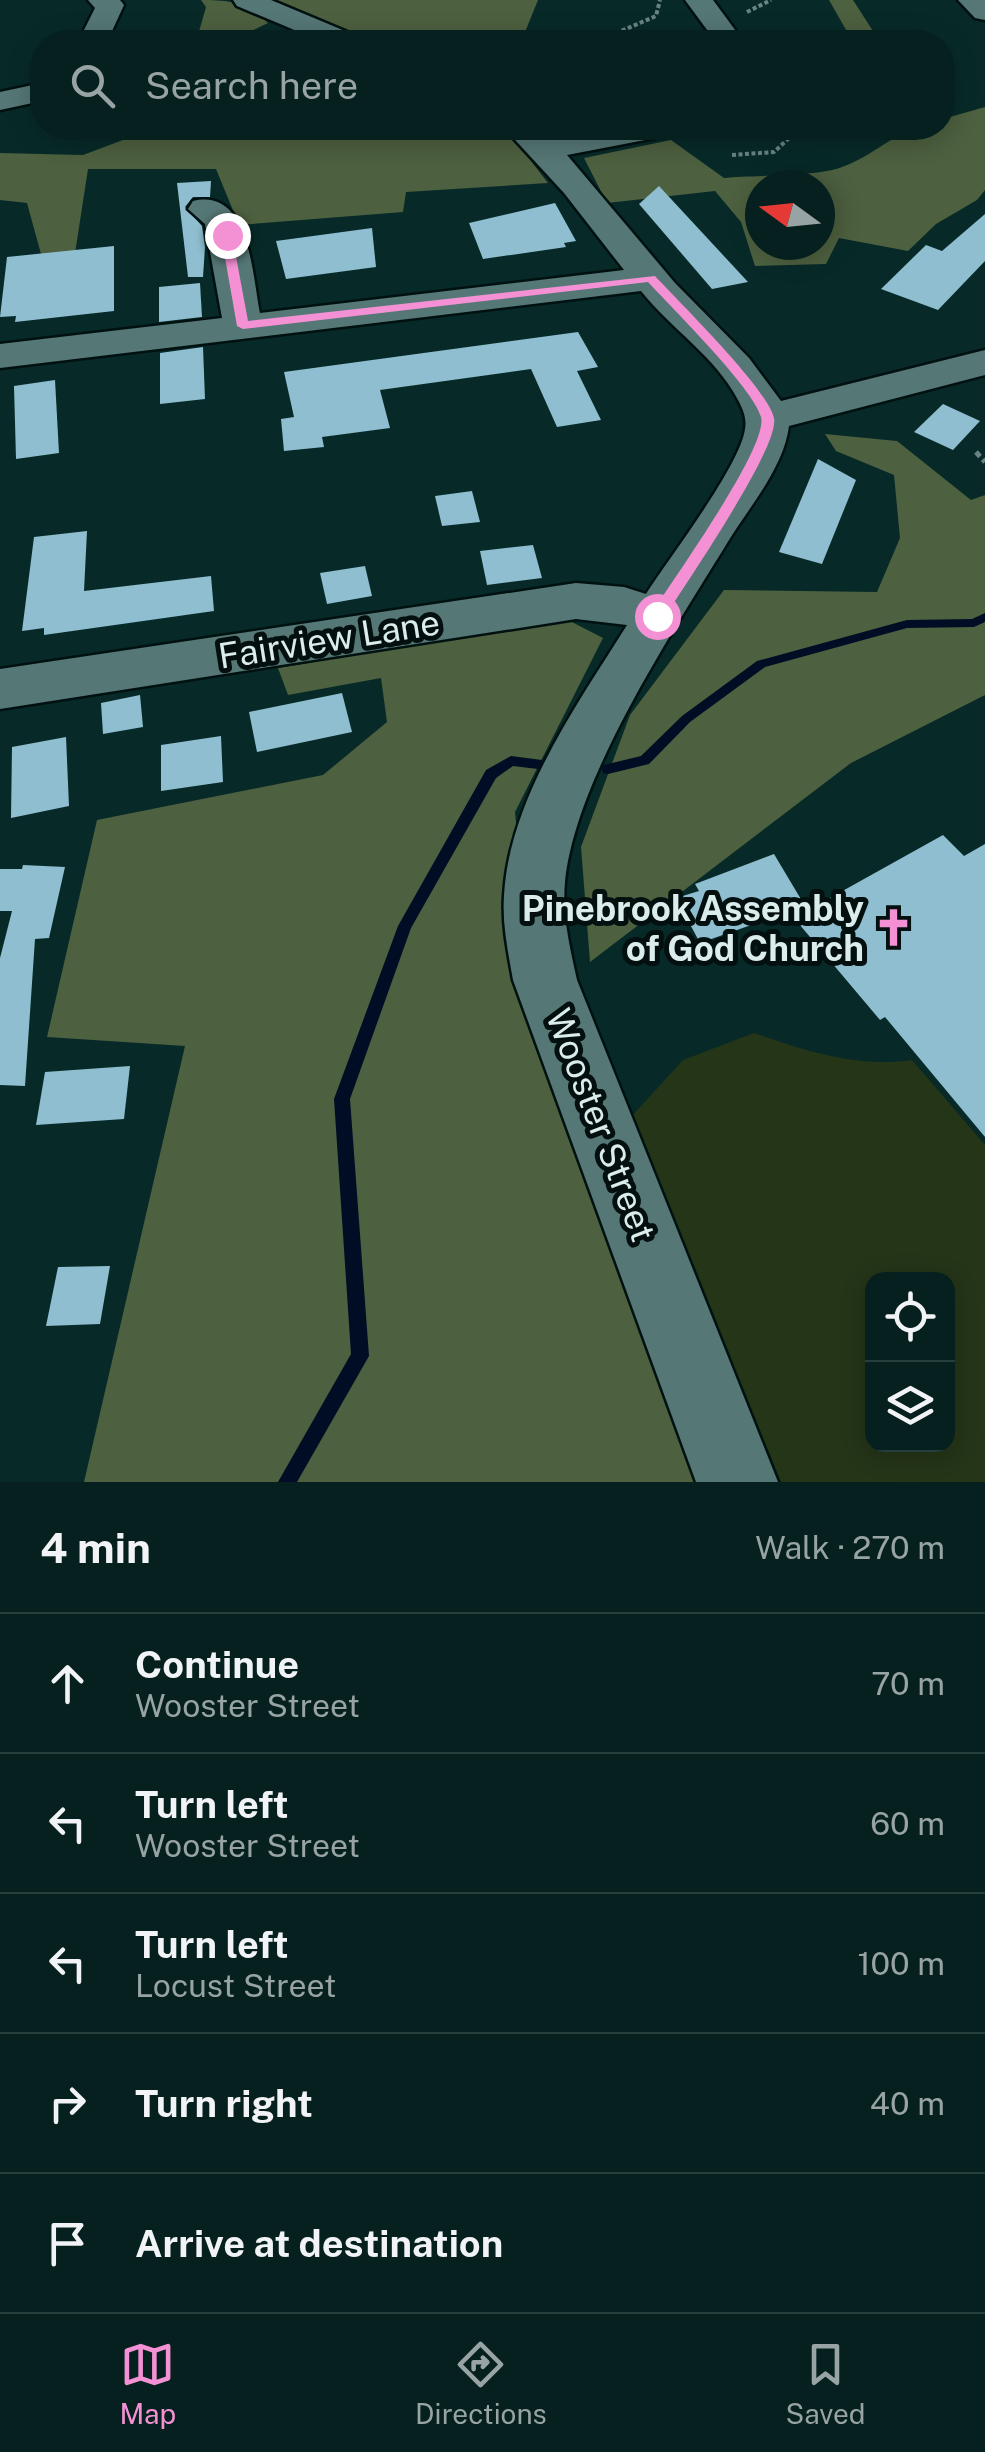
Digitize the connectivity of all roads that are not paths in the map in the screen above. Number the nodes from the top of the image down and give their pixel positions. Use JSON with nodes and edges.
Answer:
{"nodes":[{"id":1,"x":102,"y":0,"type":"edge"},
{"id":2,"x":247,"y":0,"type":"edge"},
{"id":3,"x":699,"y":0,"type":"edge"},
{"id":4,"x":972,"y":0,"type":"edge"},
{"id":5,"x":985,"y":12,"type":"edge"},
{"id":6,"x":99,"y":30,"type":"edge"},
{"id":7,"x":318,"y":30,"type":"edge"},
{"id":8,"x":721,"y":30,"type":"edge"},
{"id":9,"x":30,"y":95,"type":"edge"},
{"id":10,"x":0,"y":101,"type":"edge"},
{"id":11,"x":534,"y":140,"type":"edge"},
{"id":12,"x":206,"y":209,"type":"dead end"},
{"id":13,"x":651,"y":278,"type":"junction"},
{"id":14,"x":243,"y":326,"type":"junction"},
{"id":15,"x":0,"y":356,"type":"edge"},
{"id":16,"x":985,"y":362,"type":"edge"},
{"id":17,"x":768,"y":416,"type":"junction"},
{"id":18,"x":657,"y":616,"type":"junction"},
{"id":19,"x":0,"y":689,"type":"edge"},
{"id":20,"x":737,"y":1482,"type":"edge"}],
"edges":[{"from":1,"to":6,"type":"street"},
{"from":2,"to":7,"type":"street"},
{"from":3,"to":8,"type":"street"},
{"from":4,"to":5,"type":"street"},
{"from":9,"to":10,"type":"street"},
{"from":11,"to":13,"type":"street"},
{"from":12,"to":14,"type":"street"},
{"from":13,"to":14,"type":"street"},
{"from":13,"to":17,"type":"street"},
{"from":14,"to":15,"type":"street"},
{"from":16,"to":17,"type":"street"},
{"from":17,"to":18,"type":"street","name":"Wooster Street"},
{"from":18,"to":19,"type":"street","name":"Fairview Lane"},
{"from":18,"to":20,"type":"street","name":"Wooster Street"}]}
